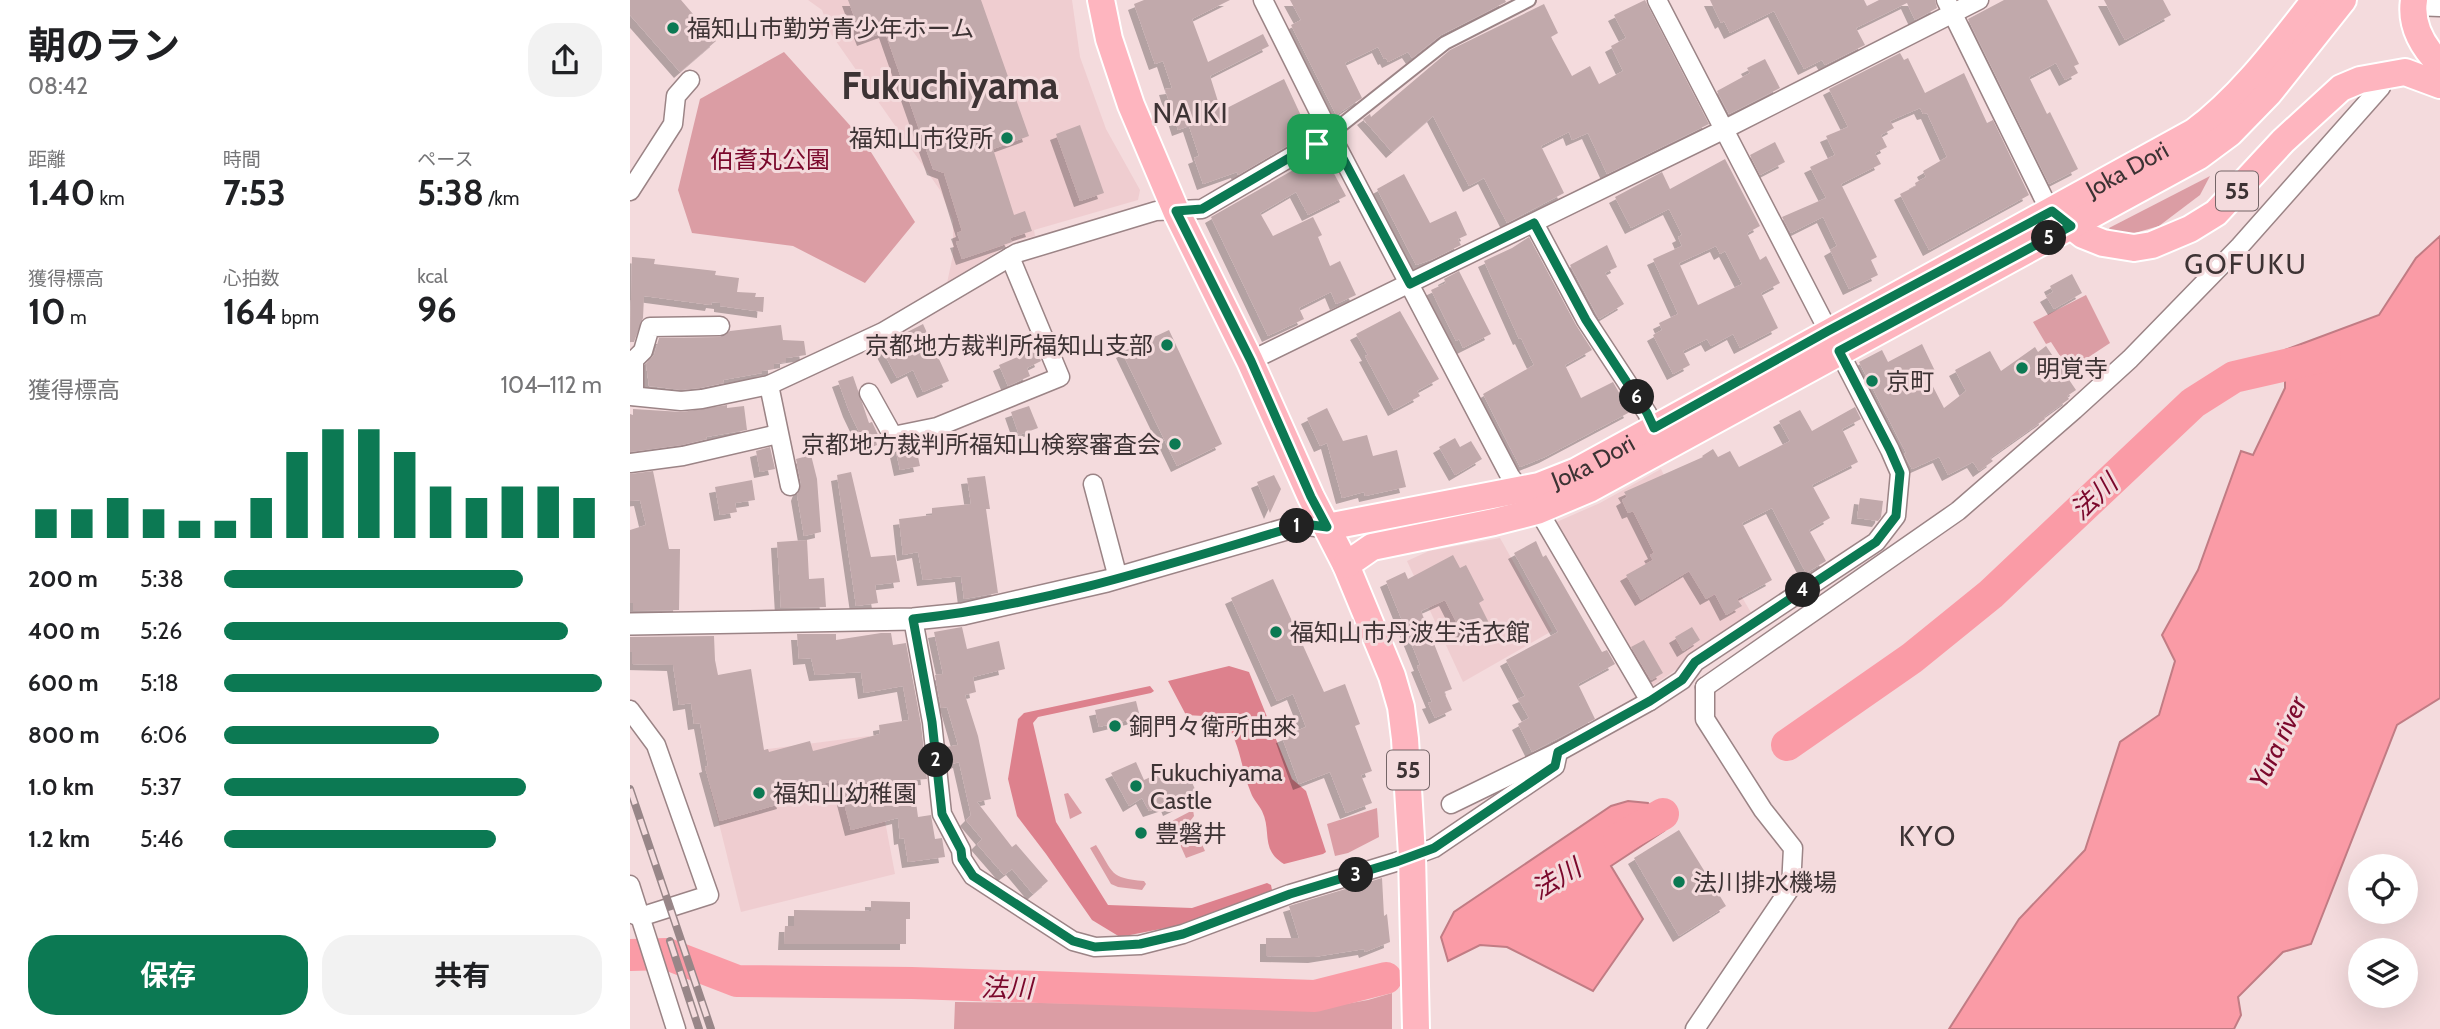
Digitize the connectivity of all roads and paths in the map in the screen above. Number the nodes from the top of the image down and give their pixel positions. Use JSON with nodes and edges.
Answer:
{"nodes":[{"id":1,"x":1101,"y":0,"type":"edge"},
{"id":2,"x":1263,"y":0,"type":"edge"},
{"id":3,"x":1530,"y":0,"type":"edge"},
{"id":4,"x":1657,"y":0,"type":"edge"},
{"id":5,"x":1979,"y":0,"type":"edge"},
{"id":6,"x":2414,"y":3,"type":"edge"},
{"id":7,"x":2321,"y":5,"type":"edge"},
{"id":8,"x":1950,"y":7,"type":"edge"},
{"id":9,"x":2440,"y":7,"type":"edge"},
{"id":10,"x":2433,"y":57,"type":"edge"},
{"id":11,"x":690,"y":80,"type":"dead end"},
{"id":12,"x":2440,"y":85,"type":"edge"},
{"id":13,"x":2381,"y":87,"type":"dead end"},
{"id":14,"x":1723,"y":130,"type":"junction"},
{"id":15,"x":1330,"y":134,"type":"junction"},
{"id":16,"x":630,"y":191,"type":"edge"},
{"id":17,"x":1176,"y":211,"type":"junction"},
{"id":18,"x":2062,"y":218,"type":"junction"},
{"id":19,"x":1534,"y":223,"type":"junction"},
{"id":20,"x":1010,"y":257,"type":"junction"},
{"id":21,"x":1410,"y":284,"type":"junction"},
{"id":22,"x":720,"y":326,"type":"dead end"},
{"id":23,"x":1833,"y":341,"type":"junction"},
{"id":24,"x":1251,"y":361,"type":"junction"},
{"id":25,"x":769,"y":385,"type":"junction"},
{"id":26,"x":869,"y":393,"type":"dead end"},
{"id":27,"x":632,"y":396,"type":"edge"},
{"id":28,"x":1654,"y":428,"type":"junction"},
{"id":29,"x":778,"y":434,"type":"junction"},
{"id":30,"x":630,"y":463,"type":"edge"},
{"id":31,"x":1093,"y":484,"type":"dead end"},
{"id":32,"x":790,"y":486,"type":"dead end"},
{"id":33,"x":1520,"y":489,"type":"junction"},
{"id":34,"x":1537,"y":511,"type":"junction"},
{"id":35,"x":1327,"y":527,"type":"junction"},
{"id":36,"x":1346,"y":565,"type":"junction"},
{"id":37,"x":1118,"y":578,"type":"junction"},
{"id":38,"x":913,"y":619,"type":"junction"},
{"id":39,"x":630,"y":624,"type":"edge"},
{"id":40,"x":1682,"y":680,"type":"junction"},
{"id":41,"x":1705,"y":687,"type":"junction"},
{"id":42,"x":1650,"y":701,"type":"junction"},
{"id":43,"x":630,"y":710,"type":"edge"},
{"id":44,"x":1558,"y":752,"type":"junction"},
{"id":45,"x":1451,"y":804,"type":"dead end"},
{"id":46,"x":1412,"y":855,"type":"junction"},
{"id":47,"x":630,"y":885,"type":"edge"},
{"id":48,"x":638,"y":921,"type":"edge"},
{"id":49,"x":676,"y":1029,"type":"edge"},
{"id":50,"x":1416,"y":1029,"type":"edge"},
{"id":51,"x":1695,"y":1029,"type":"edge"}],
"edges":[{"from":1,"to":17,"type":"main road"},
{"from":2,"to":15,"type":"street"},
{"from":3,"to":15,"type":"street"},
{"from":4,"to":14,"type":"street"},
{"from":5,"to":8,"type":"street"},
{"from":6,"to":9,"type":"street"},
{"from":6,"to":10,"type":"main road"},
{"from":7,"to":18,"type":"main road","name":"Joka Dori","number":"55"},
{"from":8,"to":14,"type":"street"},
{"from":8,"to":18,"type":"street"},
{"from":11,"to":16,"type":"street"},
{"from":12,"to":18,"type":"main road","number":"55"},
{"from":13,"to":41,"type":"street"},
{"from":14,"to":19,"type":"street"},
{"from":14,"to":23,"type":"street"},
{"from":15,"to":17,"type":"street"},
{"from":15,"to":21,"type":"street"},
{"from":17,"to":20,"type":"street"},
{"from":17,"to":24,"type":"main road"},
{"from":18,"to":23,"type":"main road","name":"Joka Dori","number":"55"},
{"from":19,"to":21,"type":"street"},
{"from":19,"to":28,"type":"street"},
{"from":20,"to":25,"type":"street"},
{"from":20,"to":26,"type":"street"},
{"from":21,"to":24,"type":"street"},
{"from":21,"to":33,"type":"street"},
{"from":22,"to":27,"type":"street"},
{"from":23,"to":28,"type":"main road","name":"Joka Dori","number":"55"},
{"from":23,"to":34,"type":"main road","name":"Joka Dori","number":"55"},
{"from":23,"to":40,"type":"street"},
{"from":24,"to":35,"type":"main road"},
{"from":25,"to":27,"type":"street"},
{"from":25,"to":29,"type":"street"},
{"from":28,"to":33,"type":"main road","name":"Joka Dori","number":"55"},
{"from":29,"to":30,"type":"street"},
{"from":29,"to":32,"type":"street"},
{"from":31,"to":37,"type":"street"},
{"from":33,"to":34,"type":"street"},
{"from":33,"to":35,"type":"main road","name":"Joka Dori","number":"55"},
{"from":34,"to":35,"type":"main road","name":"Joka Dori","number":"55"},
{"from":34,"to":36,"type":"main road","name":"Joka Dori","number":"55"},
{"from":34,"to":42,"type":"street"},
{"from":35,"to":36,"type":"main road","number":"55"},
{"from":35,"to":37,"type":"street"},
{"from":36,"to":46,"type":"main road","number":"55"},
{"from":37,"to":38,"type":"street"},
{"from":38,"to":39,"type":"street"},
{"from":38,"to":46,"type":"street"},
{"from":40,"to":41,"type":"street"},
{"from":40,"to":42,"type":"street"},
{"from":41,"to":51,"type":"street"},
{"from":42,"to":44,"type":"street"},
{"from":43,"to":48,"type":"street"},
{"from":44,"to":45,"type":"street"},
{"from":44,"to":46,"type":"street"},
{"from":46,"to":50,"type":"main road","number":"55"},
{"from":47,"to":48,"type":"street"},
{"from":48,"to":49,"type":"street"}]}
